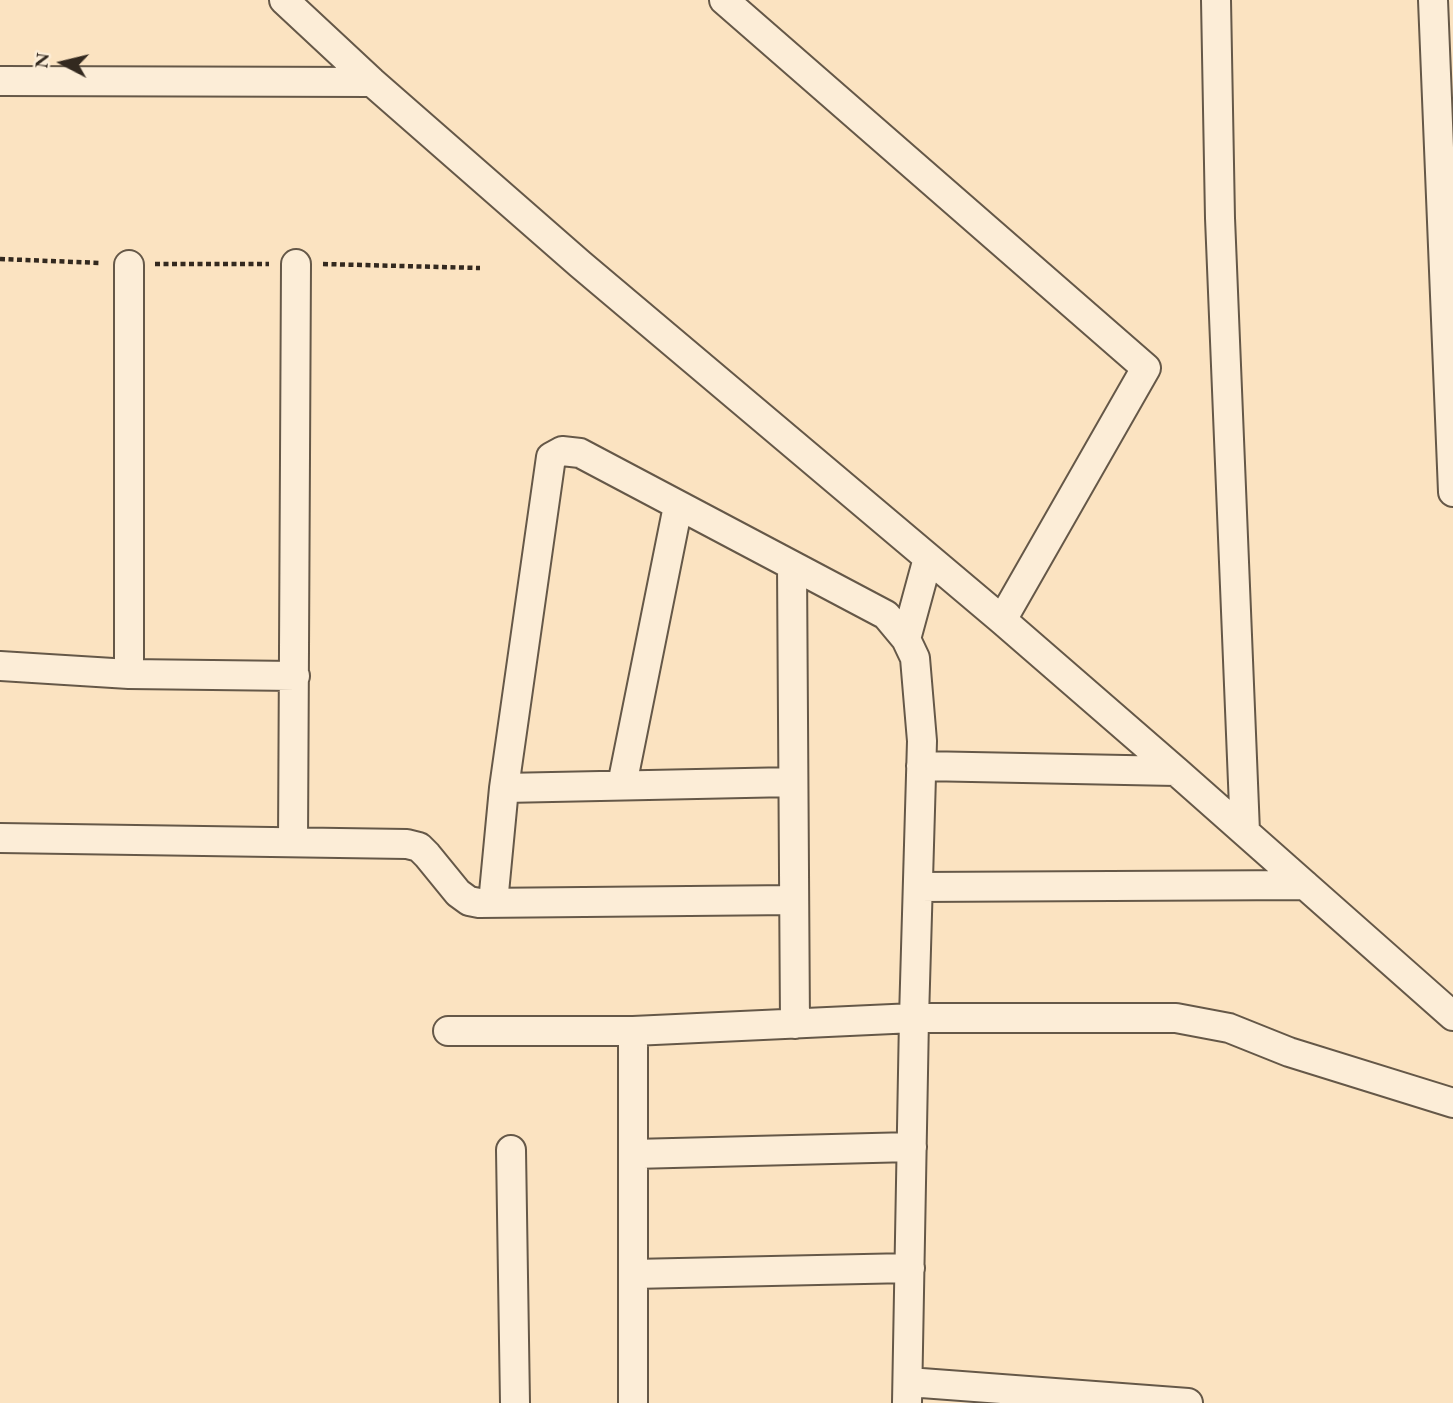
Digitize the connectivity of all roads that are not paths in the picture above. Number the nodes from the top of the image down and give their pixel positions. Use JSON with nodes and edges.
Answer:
{"nodes":[{"id":1,"x":284,"y":0,"type":"edge"},
{"id":2,"x":724,"y":0,"type":"edge"},
{"id":3,"x":1216,"y":0,"type":"edge"},
{"id":4,"x":1433,"y":0,"type":"edge"},
{"id":5,"x":0,"y":81,"type":"edge"},
{"id":6,"x":372,"y":82,"type":"junction"},
{"id":7,"x":296,"y":264,"type":"road end"},
{"id":8,"x":129,"y":265,"type":"road end"},
{"id":9,"x":1453,"y":492,"type":"edge"},
{"id":10,"x":678,"y":506,"type":"junction"},
{"id":11,"x":928,"y":558,"type":"junction"},
{"id":12,"x":792,"y":566,"type":"junction"},
{"id":13,"x":1002,"y":620,"type":"junction"},
{"id":14,"x":906,"y":639,"type":"junction"},
{"id":15,"x":0,"y":666,"type":"edge"},
{"id":16,"x":129,"y":674,"type":"junction"},
{"id":17,"x":295,"y":676,"type":"junction"},
{"id":18,"x":921,"y":766,"type":"junction"},
{"id":19,"x":1176,"y":771,"type":"junction"},
{"id":20,"x":793,"y":782,"type":"junction"},
{"id":21,"x":622,"y":785,"type":"junction"},
{"id":22,"x":504,"y":788,"type":"junction"},
{"id":23,"x":1245,"y":832,"type":"junction"},
{"id":24,"x":0,"y":838,"type":"edge"},
{"id":25,"x":293,"y":842,"type":"junction"},
{"id":26,"x":1305,"y":884,"type":"junction"},
{"id":27,"x":918,"y":887,"type":"junction"},
{"id":28,"x":794,"y":900,"type":"junction"},
{"id":29,"x":493,"y":903,"type":"junction"},
{"id":30,"x":1453,"y":1016,"type":"edge"},
{"id":31,"x":914,"y":1018,"type":"junction"},
{"id":32,"x":795,"y":1024,"type":"junction"},
{"id":33,"x":448,"y":1031,"type":"dead end"},
{"id":34,"x":633,"y":1031,"type":"junction"},
{"id":35,"x":1453,"y":1103,"type":"edge"},
{"id":36,"x":912,"y":1147,"type":"junction"},
{"id":37,"x":511,"y":1150,"type":"dead end"},
{"id":38,"x":633,"y":1154,"type":"junction"},
{"id":39,"x":910,"y":1268,"type":"junction"},
{"id":40,"x":633,"y":1274,"type":"junction"},
{"id":41,"x":907,"y":1393,"type":"edge"},
{"id":42,"x":516,"y":1403,"type":"edge"},
{"id":43,"x":634,"y":1403,"type":"edge"},
{"id":44,"x":1188,"y":1403,"type":"edge"}],
"edges":[{"from":1,"to":6,"type":"street"},
{"from":2,"to":13,"type":"street"},
{"from":3,"to":23,"type":"street"},
{"from":4,"to":9,"type":"street"},
{"from":5,"to":6,"type":"street"},
{"from":6,"to":11,"type":"street"},
{"from":7,"to":17,"type":"street"},
{"from":8,"to":16,"type":"street"},
{"from":10,"to":12,"type":"street"},
{"from":10,"to":21,"type":"street"},
{"from":10,"to":22,"type":"street"},
{"from":11,"to":13,"type":"street"},
{"from":11,"to":14,"type":"street"},
{"from":12,"to":14,"type":"street"},
{"from":12,"to":20,"type":"street"},
{"from":13,"to":19,"type":"street"},
{"from":14,"to":18,"type":"street"},
{"from":15,"to":16,"type":"street"},
{"from":16,"to":17,"type":"street"},
{"from":17,"to":25,"type":"street"},
{"from":18,"to":19,"type":"street"},
{"from":18,"to":27,"type":"street"},
{"from":19,"to":23,"type":"street"},
{"from":20,"to":21,"type":"street"},
{"from":20,"to":28,"type":"street"},
{"from":21,"to":22,"type":"street"},
{"from":22,"to":29,"type":"street"},
{"from":23,"to":26,"type":"street"},
{"from":24,"to":25,"type":"street"},
{"from":25,"to":29,"type":"street"},
{"from":26,"to":27,"type":"street"},
{"from":26,"to":30,"type":"street"},
{"from":27,"to":31,"type":"street"},
{"from":28,"to":29,"type":"street"},
{"from":28,"to":32,"type":"street"},
{"from":31,"to":32,"type":"street"},
{"from":31,"to":35,"type":"street"},
{"from":31,"to":36,"type":"street"},
{"from":32,"to":34,"type":"street"},
{"from":33,"to":34,"type":"street"},
{"from":34,"to":38,"type":"street"},
{"from":36,"to":38,"type":"street"},
{"from":36,"to":39,"type":"street"},
{"from":37,"to":42,"type":"street"},
{"from":38,"to":40,"type":"street"},
{"from":39,"to":40,"type":"street"},
{"from":39,"to":41,"type":"street"},
{"from":40,"to":43,"type":"street"},
{"from":41,"to":44,"type":"street"}]}
